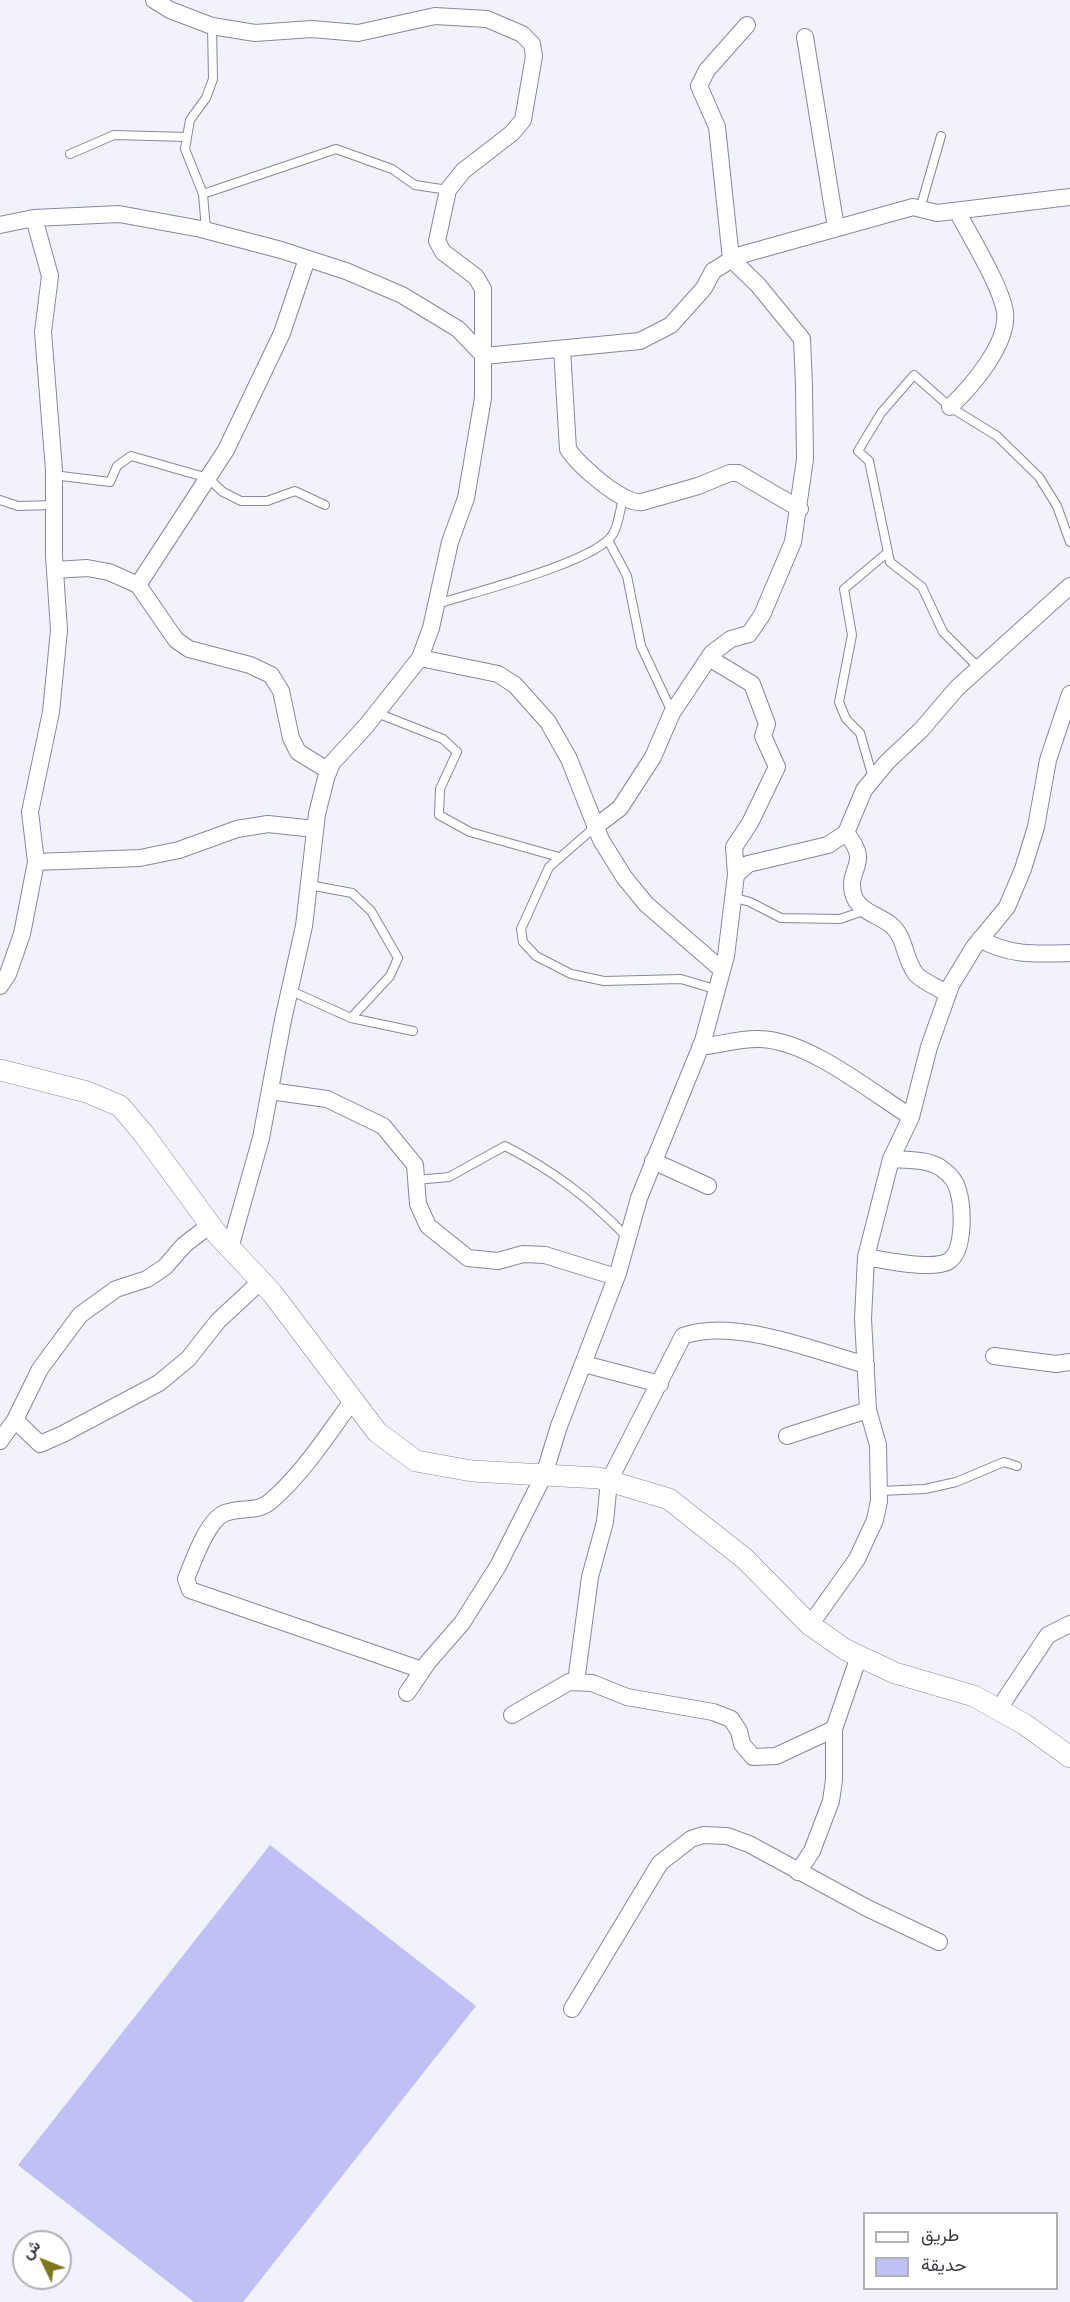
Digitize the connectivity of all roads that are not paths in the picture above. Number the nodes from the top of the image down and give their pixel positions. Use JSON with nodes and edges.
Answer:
{"nodes":[{"id":1,"x":154,"y":0,"type":"edge"},
{"id":2,"x":747,"y":25,"type":"dead end"},
{"id":3,"x":212,"y":26,"type":"junction"},
{"id":4,"x":805,"y":37,"type":"dead end"},
{"id":5,"x":941,"y":136,"type":"dead end"},
{"id":6,"x":187,"y":137,"type":"junction"},
{"id":7,"x":70,"y":154,"type":"dead end"},
{"id":8,"x":448,"y":190,"type":"junction"},
{"id":9,"x":203,"y":194,"type":"junction"},
{"id":10,"x":1070,"y":198,"type":"edge"},
{"id":11,"x":920,"y":209,"type":"junction"},
{"id":12,"x":957,"y":211,"type":"junction"},
{"id":13,"x":34,"y":218,"type":"junction"},
{"id":14,"x":0,"y":225,"type":"edge"},
{"id":15,"x":836,"y":228,"type":"junction"},
{"id":16,"x":206,"y":230,"type":"junction"},
{"id":17,"x":308,"y":259,"type":"junction"},
{"id":18,"x":731,"y":259,"type":"junction"},
{"id":19,"x":562,"y":350,"type":"junction"},
{"id":20,"x":484,"y":356,"type":"junction"},
{"id":21,"x":950,"y":407,"type":"junction"},
{"id":22,"x":53,"y":476,"type":"junction"},
{"id":23,"x":208,"y":478,"type":"junction"},
{"id":24,"x":623,"y":498,"type":"junction"},
{"id":25,"x":0,"y":500,"type":"edge"},
{"id":26,"x":54,"y":505,"type":"junction"},
{"id":27,"x":325,"y":505,"type":"dead end"},
{"id":28,"x":800,"y":509,"type":"junction"},
{"id":29,"x":608,"y":540,"type":"junction"},
{"id":30,"x":1070,"y":542,"type":"edge"},
{"id":31,"x":888,"y":552,"type":"junction"},
{"id":32,"x":55,"y":570,"type":"junction"},
{"id":33,"x":138,"y":585,"type":"junction"},
{"id":34,"x":1070,"y":586,"type":"edge"},
{"id":35,"x":437,"y":604,"type":"junction"},
{"id":36,"x":420,"y":658,"type":"junction"},
{"id":37,"x":709,"y":658,"type":"junction"},
{"id":38,"x":979,"y":668,"type":"junction"},
{"id":39,"x":1070,"y":694,"type":"edge"},
{"id":40,"x":377,"y":713,"type":"junction"},
{"id":41,"x":672,"y":713,"type":"junction"},
{"id":42,"x":329,"y":771,"type":"junction"},
{"id":43,"x":873,"y":779,"type":"junction"},
{"id":44,"x":594,"y":827,"type":"junction"},
{"id":45,"x":315,"y":829,"type":"junction"},
{"id":46,"x":846,"y":833,"type":"junction"},
{"id":47,"x":559,"y":857,"type":"junction"},
{"id":48,"x":36,"y":862,"type":"junction"},
{"id":49,"x":736,"y":875,"type":"junction"},
{"id":50,"x":309,"y":885,"type":"junction"},
{"id":51,"x":732,"y":897,"type":"junction"},
{"id":52,"x":866,"y":910,"type":"junction"},
{"id":53,"x":980,"y":939,"type":"junction"},
{"id":54,"x":1070,"y":953,"type":"edge"},
{"id":55,"x":722,"y":970,"type":"junction"},
{"id":56,"x":0,"y":986,"type":"edge"},
{"id":57,"x":289,"y":990,"type":"junction"},
{"id":58,"x":718,"y":990,"type":"junction"},
{"id":59,"x":948,"y":994,"type":"junction"},
{"id":60,"x":351,"y":1018,"type":"junction"},
{"id":61,"x":412,"y":1031,"type":"dead end"},
{"id":62,"x":700,"y":1047,"type":"junction"},
{"id":63,"x":0,"y":1070,"type":"edge"},
{"id":64,"x":270,"y":1091,"type":"junction"},
{"id":65,"x":911,"y":1117,"type":"junction"},
{"id":66,"x":891,"y":1159,"type":"junction"},
{"id":67,"x":653,"y":1161,"type":"junction"},
{"id":68,"x":416,"y":1180,"type":"junction"},
{"id":69,"x":708,"y":1185,"type":"dead end"},
{"id":70,"x":210,"y":1225,"type":"junction"},
{"id":71,"x":627,"y":1238,"type":"junction"},
{"id":72,"x":230,"y":1248,"type":"junction"},
{"id":73,"x":866,"y":1257,"type":"junction"},
{"id":74,"x":616,"y":1277,"type":"junction"},
{"id":75,"x":261,"y":1281,"type":"junction"},
{"id":76,"x":994,"y":1356,"type":"dead end"},
{"id":77,"x":1070,"y":1362,"type":"edge"},
{"id":78,"x":584,"y":1364,"type":"junction"},
{"id":79,"x":866,"y":1365,"type":"junction"},
{"id":80,"x":660,"y":1384,"type":"junction"},
{"id":81,"x":353,"y":1400,"type":"junction"},
{"id":82,"x":868,"y":1410,"type":"junction"},
{"id":83,"x":15,"y":1420,"type":"junction"},
{"id":84,"x":788,"y":1436,"type":"dead end"},
{"id":85,"x":0,"y":1441,"type":"edge"},
{"id":86,"x":1017,"y":1466,"type":"dead end"},
{"id":87,"x":544,"y":1475,"type":"junction"},
{"id":88,"x":609,"y":1481,"type":"junction"},
{"id":89,"x":880,"y":1491,"type":"junction"},
{"id":90,"x":1070,"y":1624,"type":"edge"},
{"id":91,"x":810,"y":1625,"type":"junction"},
{"id":92,"x":859,"y":1656,"type":"junction"},
{"id":93,"x":422,"y":1670,"type":"junction"},
{"id":94,"x":576,"y":1682,"type":"junction"},
{"id":95,"x":407,"y":1694,"type":"dead end"},
{"id":96,"x":998,"y":1710,"type":"junction"},
{"id":97,"x":512,"y":1715,"type":"dead end"},
{"id":98,"x":834,"y":1729,"type":"junction"},
{"id":99,"x":1068,"y":1755,"type":"edge"},
{"id":100,"x":798,"y":1872,"type":"junction"},
{"id":101,"x":939,"y":1942,"type":"dead end"},
{"id":102,"x":572,"y":2009,"type":"dead end"}],
"edges":[{"from":1,"to":3,"type":"street"},
{"from":2,"to":18,"type":"street"},
{"from":3,"to":6,"type":"lane"},
{"from":3,"to":8,"type":"street"},
{"from":4,"to":15,"type":"street"},
{"from":5,"to":11,"type":"lane"},
{"from":6,"to":7,"type":"lane"},
{"from":6,"to":9,"type":"lane"},
{"from":8,"to":9,"type":"lane"},
{"from":8,"to":20,"type":"street"},
{"from":9,"to":16,"type":"lane"},
{"from":10,"to":12,"type":"street"},
{"from":11,"to":12,"type":"street"},
{"from":11,"to":15,"type":"street"},
{"from":12,"to":21,"type":"street"},
{"from":13,"to":14,"type":"street"},
{"from":13,"to":16,"type":"street"},
{"from":13,"to":22,"type":"street"},
{"from":15,"to":18,"type":"street"},
{"from":16,"to":17,"type":"street"},
{"from":17,"to":20,"type":"street"},
{"from":17,"to":23,"type":"street"},
{"from":18,"to":19,"type":"street"},
{"from":18,"to":28,"type":"street"},
{"from":19,"to":20,"type":"street"},
{"from":19,"to":24,"type":"street"},
{"from":20,"to":35,"type":"street"},
{"from":21,"to":30,"type":"lane"},
{"from":21,"to":31,"type":"lane"},
{"from":22,"to":23,"type":"lane"},
{"from":22,"to":26,"type":"street"},
{"from":23,"to":27,"type":"lane"},
{"from":23,"to":33,"type":"street"},
{"from":24,"to":28,"type":"street"},
{"from":24,"to":29,"type":"lane"},
{"from":25,"to":26,"type":"lane"},
{"from":26,"to":32,"type":"street"},
{"from":28,"to":37,"type":"street"},
{"from":29,"to":35,"type":"lane"},
{"from":29,"to":41,"type":"lane"},
{"from":31,"to":38,"type":"lane"},
{"from":31,"to":43,"type":"lane"},
{"from":32,"to":33,"type":"street"},
{"from":32,"to":48,"type":"street"},
{"from":33,"to":42,"type":"street"},
{"from":34,"to":38,"type":"street"},
{"from":35,"to":36,"type":"street"},
{"from":36,"to":40,"type":"street"},
{"from":36,"to":44,"type":"street"},
{"from":37,"to":41,"type":"street"},
{"from":37,"to":49,"type":"street"},
{"from":38,"to":43,"type":"street"},
{"from":39,"to":53,"type":"street"},
{"from":40,"to":42,"type":"street"},
{"from":40,"to":47,"type":"lane"},
{"from":41,"to":44,"type":"street"},
{"from":42,"to":45,"type":"street"},
{"from":43,"to":46,"type":"street"},
{"from":44,"to":47,"type":"lane"},
{"from":44,"to":55,"type":"street"},
{"from":45,"to":48,"type":"street"},
{"from":45,"to":50,"type":"street"},
{"from":46,"to":49,"type":"street"},
{"from":46,"to":52,"type":"street"},
{"from":47,"to":58,"type":"lane"},
{"from":48,"to":56,"type":"street"},
{"from":49,"to":51,"type":"street"},
{"from":50,"to":57,"type":"street"},
{"from":50,"to":60,"type":"lane"},
{"from":51,"to":52,"type":"lane"},
{"from":51,"to":55,"type":"street"},
{"from":52,"to":59,"type":"street"},
{"from":53,"to":54,"type":"street"},
{"from":53,"to":59,"type":"street"},
{"from":55,"to":58,"type":"street"},
{"from":57,"to":60,"type":"lane"},
{"from":57,"to":64,"type":"street"},
{"from":58,"to":62,"type":"street"},
{"from":59,"to":65,"type":"street"},
{"from":60,"to":61,"type":"lane"},
{"from":62,"to":65,"type":"street"},
{"from":62,"to":67,"type":"street"},
{"from":63,"to":70,"type":"street"},
{"from":64,"to":68,"type":"street"},
{"from":64,"to":72,"type":"street"},
{"from":65,"to":66,"type":"street"},
{"from":66,"to":73,"type":"street"},
{"from":66,"to":73,"type":"street"},
{"from":67,"to":69,"type":"street"},
{"from":67,"to":71,"type":"street"},
{"from":68,"to":71,"type":"lane"},
{"from":68,"to":74,"type":"street"},
{"from":70,"to":72,"type":"street"},
{"from":70,"to":83,"type":"street"},
{"from":71,"to":74,"type":"street"},
{"from":72,"to":75,"type":"street"},
{"from":73,"to":79,"type":"street"},
{"from":74,"to":78,"type":"street"},
{"from":75,"to":81,"type":"street"},
{"from":75,"to":83,"type":"street"},
{"from":76,"to":77,"type":"street"},
{"from":78,"to":80,"type":"street"},
{"from":78,"to":87,"type":"street"},
{"from":79,"to":80,"type":"street"},
{"from":79,"to":82,"type":"street"},
{"from":80,"to":88,"type":"street"},
{"from":81,"to":87,"type":"street"},
{"from":81,"to":93,"type":"street"},
{"from":82,"to":84,"type":"street"},
{"from":82,"to":89,"type":"street"},
{"from":83,"to":85,"type":"street"},
{"from":86,"to":89,"type":"lane"},
{"from":87,"to":88,"type":"street"},
{"from":87,"to":93,"type":"street"},
{"from":88,"to":91,"type":"street"},
{"from":88,"to":94,"type":"street"},
{"from":89,"to":91,"type":"street"},
{"from":90,"to":96,"type":"street"},
{"from":91,"to":92,"type":"street"},
{"from":92,"to":96,"type":"street"},
{"from":92,"to":98,"type":"street"},
{"from":93,"to":95,"type":"street"},
{"from":94,"to":97,"type":"street"},
{"from":94,"to":98,"type":"street"},
{"from":96,"to":99,"type":"street"},
{"from":98,"to":100,"type":"street"},
{"from":100,"to":101,"type":"street"},
{"from":100,"to":102,"type":"street"}]}
